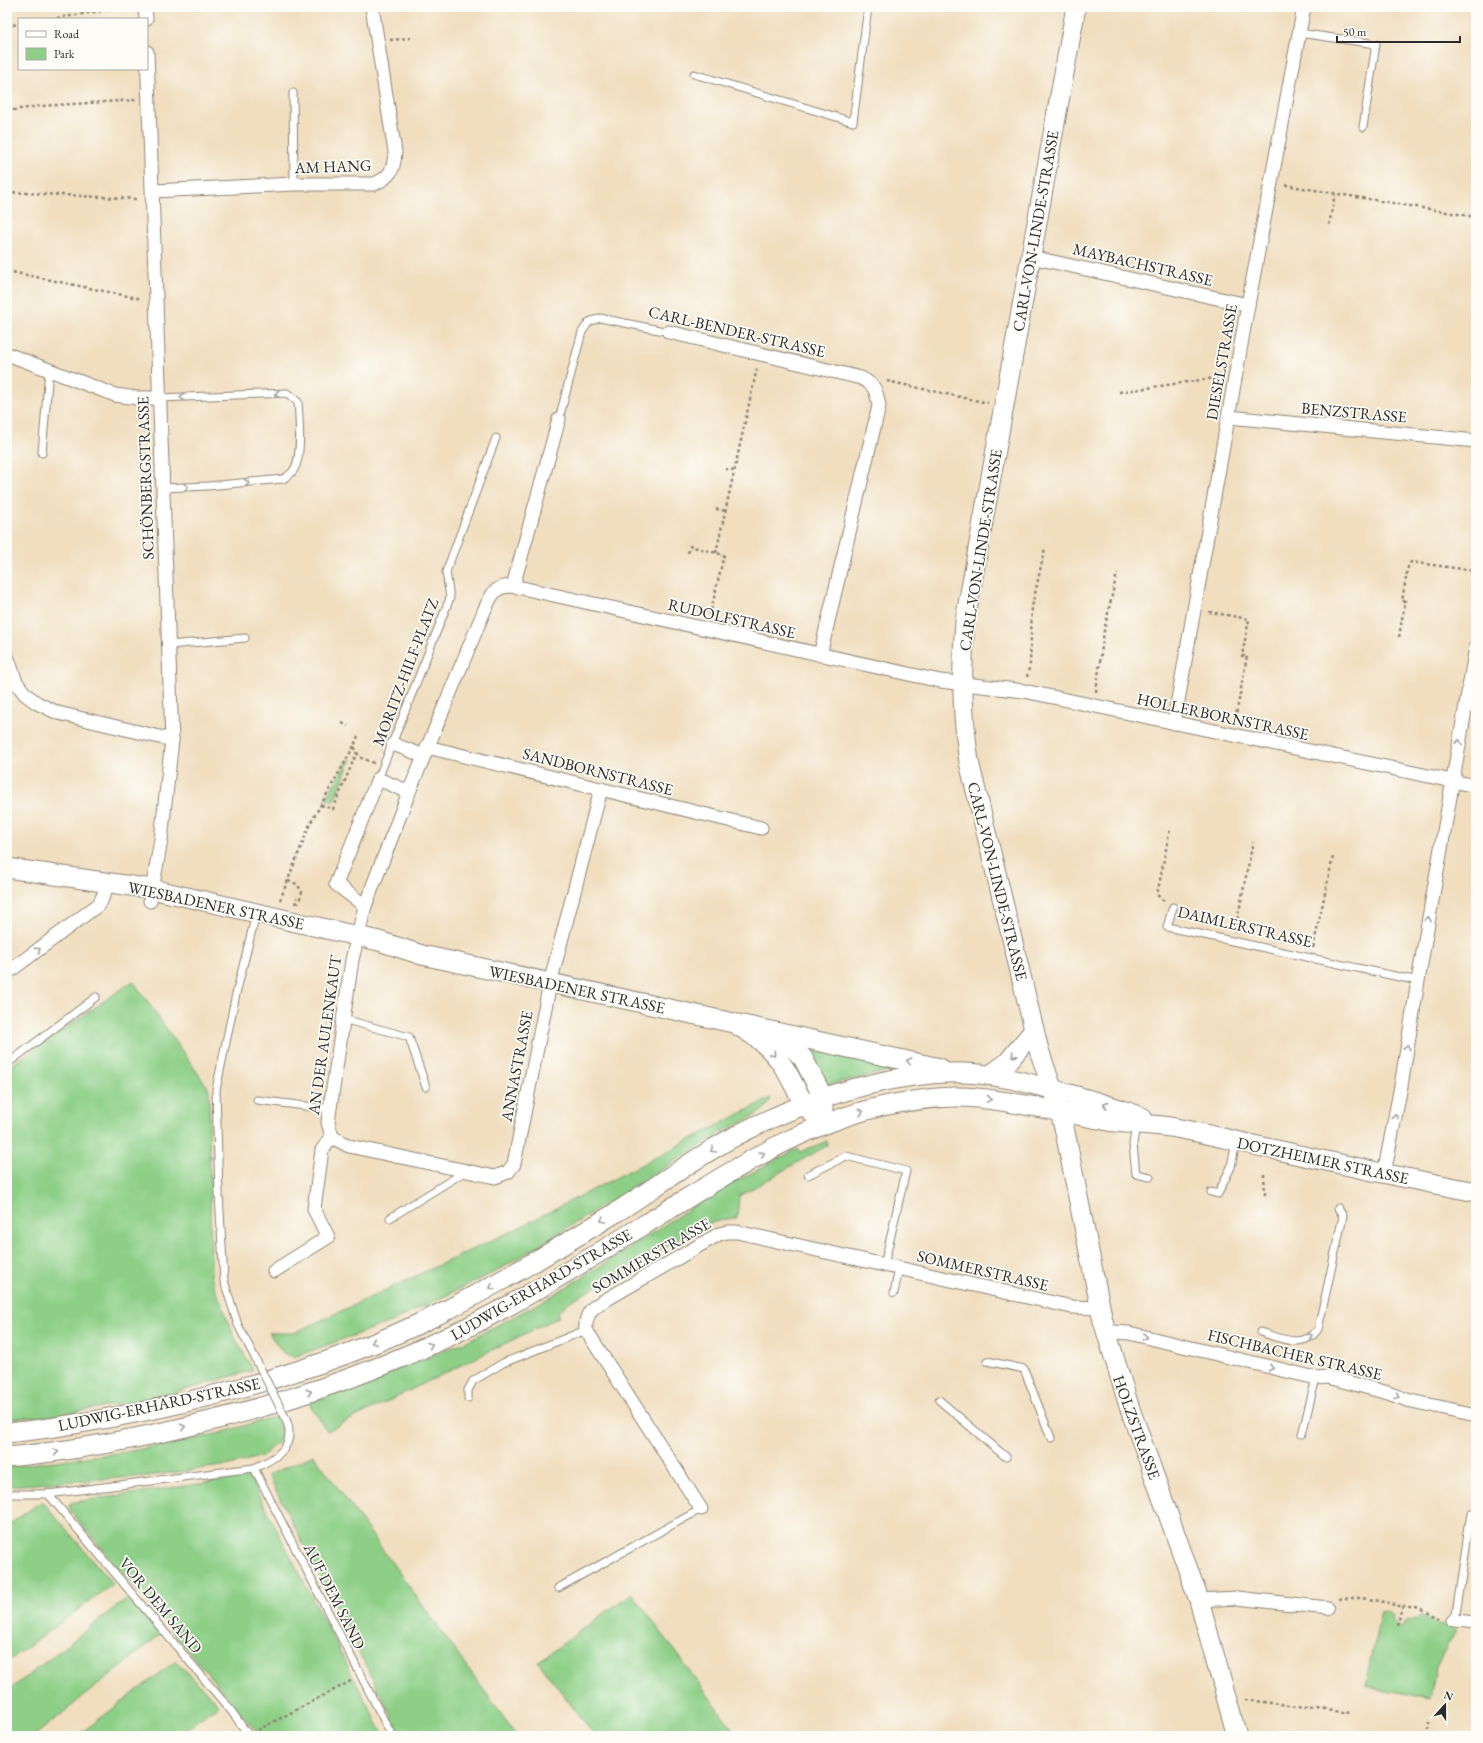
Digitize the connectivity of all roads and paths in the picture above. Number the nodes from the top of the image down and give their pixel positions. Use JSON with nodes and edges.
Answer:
{"nodes":[{"id":1,"x":126,"y":7,"type":"edge"},
{"id":2,"x":145,"y":7,"type":"edge"},
{"id":3,"x":372,"y":7,"type":"edge"},
{"id":4,"x":868,"y":7,"type":"edge"},
{"id":5,"x":1076,"y":7,"type":"edge"},
{"id":6,"x":1304,"y":7,"type":"edge"},
{"id":7,"x":57,"y":18,"type":"edge"},
{"id":8,"x":146,"y":18,"type":"edge"},
{"id":9,"x":18,"y":24,"type":"edge"},
{"id":10,"x":7,"y":26,"type":"edge"},
{"id":11,"x":1299,"y":33,"type":"junction"},
{"id":12,"x":411,"y":38,"type":"dead end"},
{"id":13,"x":378,"y":42,"type":"junction"},
{"id":14,"x":148,"y":70,"type":"edge"},
{"id":15,"x":694,"y":74,"type":"dead end"},
{"id":16,"x":293,"y":93,"type":"dead end"},
{"id":17,"x":149,"y":99,"type":"junction"},
{"id":18,"x":7,"y":111,"type":"edge"},
{"id":19,"x":1363,"y":128,"type":"dead end"},
{"id":20,"x":1271,"y":183,"type":"junction"},
{"id":21,"x":294,"y":184,"type":"junction"},
{"id":22,"x":7,"y":192,"type":"edge"},
{"id":23,"x":1335,"y":194,"type":"junction"},
{"id":24,"x":153,"y":195,"type":"junction"},
{"id":25,"x":1476,"y":217,"type":"edge"},
{"id":26,"x":1329,"y":225,"type":"dead end"},
{"id":27,"x":1031,"y":257,"type":"junction"},
{"id":28,"x":7,"y":271,"type":"edge"},
{"id":29,"x":156,"y":302,"type":"junction"},
{"id":30,"x":1248,"y":305,"type":"junction"},
{"id":31,"x":669,"y":332,"type":"joint"},
{"id":32,"x":7,"y":354,"type":"edge"},
{"id":33,"x":760,"y":354,"type":"junction"},
{"id":34,"x":49,"y":370,"type":"junction"},
{"id":35,"x":1236,"y":375,"type":"junction"},
{"id":36,"x":874,"y":387,"type":"junction"},
{"id":37,"x":1119,"y":392,"type":"dead end"},
{"id":38,"x":159,"y":398,"type":"junction"},
{"id":39,"x":1004,"y":406,"type":"junction"},
{"id":40,"x":1229,"y":417,"type":"junction"},
{"id":41,"x":559,"y":419,"type":"joint"},
{"id":42,"x":496,"y":438,"type":"dead end"},
{"id":43,"x":1476,"y":441,"type":"edge"},
{"id":44,"x":42,"y":454,"type":"dead end"},
{"id":45,"x":725,"y":469,"type":"dead end"},
{"id":46,"x":734,"y":470,"type":"junction"},
{"id":47,"x":163,"y":488,"type":"junction"},
{"id":48,"x":716,"y":509,"type":"dead end"},
{"id":49,"x":725,"y":511,"type":"junction"},
{"id":50,"x":1045,"y":548,"type":"dead end"},
{"id":51,"x":688,"y":553,"type":"dead end"},
{"id":52,"x":716,"y":553,"type":"junction"},
{"id":53,"x":1476,"y":572,"type":"edge"},
{"id":54,"x":1117,"y":573,"type":"dead end"},
{"id":55,"x":513,"y":586,"type":"junction"},
{"id":56,"x":495,"y":590,"type":"joint"},
{"id":57,"x":1195,"y":610,"type":"junction"},
{"id":58,"x":707,"y":629,"type":"junction"},
{"id":59,"x":1399,"y":637,"type":"dead end"},
{"id":60,"x":245,"y":638,"type":"dead end"},
{"id":61,"x":169,"y":646,"type":"junction"},
{"id":62,"x":1476,"y":647,"type":"edge"},
{"id":63,"x":820,"y":655,"type":"junction"},
{"id":64,"x":7,"y":656,"type":"edge"},
{"id":65,"x":962,"y":684,"type":"junction"},
{"id":66,"x":1024,"y":691,"type":"junction"},
{"id":67,"x":1094,"y":706,"type":"junction"},
{"id":68,"x":342,"y":723,"type":"dead end"},
{"id":69,"x":1174,"y":723,"type":"junction"},
{"id":70,"x":348,"y":726,"type":"dead end"},
{"id":71,"x":1232,"y":735,"type":"junction"},
{"id":72,"x":358,"y":736,"type":"dead end"},
{"id":73,"x":172,"y":740,"type":"junction"},
{"id":74,"x":393,"y":744,"type":"junction"},
{"id":75,"x":354,"y":746,"type":"junction"},
{"id":76,"x":426,"y":751,"type":"junction"},
{"id":77,"x":357,"y":752,"type":"junction"},
{"id":78,"x":383,"y":767,"type":"junction"},
{"id":79,"x":378,"y":779,"type":"junction"},
{"id":80,"x":1453,"y":781,"type":"junction"},
{"id":81,"x":1476,"y":786,"type":"edge"},
{"id":82,"x":600,"y":789,"type":"junction"},
{"id":83,"x":409,"y":792,"type":"junction"},
{"id":84,"x":321,"y":805,"type":"junction"},
{"id":85,"x":761,"y":828,"type":"dead end"},
{"id":86,"x":1170,"y":829,"type":"dead end"},
{"id":87,"x":1253,"y":842,"type":"dead end"},
{"id":88,"x":1333,"y":857,"type":"dead end"},
{"id":89,"x":7,"y":868,"type":"edge"},
{"id":90,"x":288,"y":881,"type":"junction"},
{"id":91,"x":105,"y":891,"type":"junction"},
{"id":92,"x":151,"y":895,"type":"junction"},
{"id":93,"x":279,"y":904,"type":"dead end"},
{"id":94,"x":365,"y":906,"type":"junction"},
{"id":95,"x":1173,"y":907,"type":"joint"},
{"id":96,"x":296,"y":909,"type":"dead end"},
{"id":97,"x":254,"y":919,"type":"junction"},
{"id":98,"x":1232,"y":941,"type":"junction"},
{"id":99,"x":356,"y":942,"type":"junction"},
{"id":100,"x":1311,"y":959,"type":"junction"},
{"id":101,"x":7,"y":973,"type":"edge"},
{"id":102,"x":1418,"y":981,"type":"junction"},
{"id":103,"x":550,"y":983,"type":"junction"},
{"id":104,"x":96,"y":997,"type":"dead end"},
{"id":105,"x":343,"y":1019,"type":"junction"},
{"id":106,"x":731,"y":1022,"type":"junction"},
{"id":107,"x":770,"y":1030,"type":"junction"},
{"id":108,"x":1034,"y":1030,"type":"junction"},
{"id":109,"x":7,"y":1064,"type":"edge"},
{"id":110,"x":961,"y":1072,"type":"junction"},
{"id":111,"x":990,"y":1075,"type":"junction"},
{"id":112,"x":426,"y":1087,"type":"dead end"},
{"id":113,"x":1052,"y":1090,"type":"junction"},
{"id":114,"x":823,"y":1097,"type":"junction"},
{"id":115,"x":257,"y":1100,"type":"dead end"},
{"id":116,"x":804,"y":1105,"type":"junction"},
{"id":117,"x":330,"y":1109,"type":"junction"},
{"id":118,"x":1060,"y":1112,"type":"junction"},
{"id":119,"x":823,"y":1124,"type":"junction"},
{"id":120,"x":1136,"y":1124,"type":"junction"},
{"id":121,"x":1170,"y":1127,"type":"junction"},
{"id":122,"x":332,"y":1137,"type":"junction"},
{"id":123,"x":1236,"y":1142,"type":"junction"},
{"id":124,"x":466,"y":1171,"type":"junction"},
{"id":125,"x":1264,"y":1174,"type":"dead end"},
{"id":126,"x":1384,"y":1174,"type":"junction"},
{"id":127,"x":808,"y":1175,"type":"dead end"},
{"id":128,"x":1150,"y":1177,"type":"dead end"},
{"id":129,"x":1211,"y":1192,"type":"dead end"},
{"id":130,"x":1476,"y":1192,"type":"edge"},
{"id":131,"x":1265,"y":1197,"type":"dead end"},
{"id":132,"x":1338,"y":1208,"type":"dead end"},
{"id":133,"x":390,"y":1218,"type":"dead end"},
{"id":134,"x":884,"y":1265,"type":"junction"},
{"id":135,"x":900,"y":1268,"type":"junction"},
{"id":136,"x":274,"y":1270,"type":"dead end"},
{"id":137,"x":894,"y":1293,"type":"dead end"},
{"id":138,"x":1099,"y":1308,"type":"junction"},
{"id":139,"x":586,"y":1330,"type":"junction"},
{"id":140,"x":1260,"y":1332,"type":"dead end"},
{"id":141,"x":1106,"y":1334,"type":"junction"},
{"id":142,"x":988,"y":1361,"type":"dead end"},
{"id":143,"x":1316,"y":1378,"type":"junction"},
{"id":144,"x":468,"y":1398,"type":"dead end"},
{"id":145,"x":939,"y":1400,"type":"dead end"},
{"id":146,"x":1476,"y":1415,"type":"edge"},
{"id":147,"x":7,"y":1433,"type":"edge"},
{"id":148,"x":1302,"y":1434,"type":"dead end"},
{"id":149,"x":1051,"y":1438,"type":"dead end"},
{"id":150,"x":7,"y":1457,"type":"edge"},
{"id":151,"x":1006,"y":1457,"type":"dead end"},
{"id":152,"x":254,"y":1468,"type":"junction"},
{"id":153,"x":7,"y":1494,"type":"edge"},
{"id":154,"x":48,"y":1494,"type":"junction"},
{"id":155,"x":701,"y":1509,"type":"joint"},
{"id":156,"x":1471,"y":1513,"type":"dead end"},
{"id":157,"x":558,"y":1588,"type":"dead end"},
{"id":158,"x":1199,"y":1600,"type":"junction"},
{"id":159,"x":1405,"y":1606,"type":"junction"},
{"id":160,"x":1328,"y":1608,"type":"joint"},
{"id":161,"x":1455,"y":1620,"type":"junction"},
{"id":162,"x":1476,"y":1622,"type":"edge"},
{"id":163,"x":1398,"y":1626,"type":"dead end"},
{"id":164,"x":360,"y":1676,"type":"junction"},
{"id":165,"x":1243,"y":1700,"type":"dead end"},
{"id":166,"x":1351,"y":1712,"type":"dead end"},
{"id":167,"x":1428,"y":1722,"type":"dead end"},
{"id":168,"x":249,"y":1736,"type":"edge"},
{"id":169,"x":392,"y":1736,"type":"edge"},
{"id":170,"x":1237,"y":1736,"type":"edge"},
{"id":171,"x":1427,"y":1736,"type":"edge"}],
"edges":[{"from":1,"to":7,"type":"path"},
{"from":2,"to":8,"type":"street"},
{"from":3,"to":13,"type":"street","name":"AM HANG"},
{"from":4,"to":15,"type":"lane"},
{"from":5,"to":27,"type":"street","name":"CARL-VON-LINDE-STRASSE"},
{"from":6,"to":11,"type":"street","name":"DIESELSTRASSE"},
{"from":9,"to":10,"type":"path"},
{"from":11,"to":19,"type":"lane"},
{"from":11,"to":20,"type":"street","name":"DIESELSTRASSE"},
{"from":12,"to":13,"type":"path"},
{"from":13,"to":21,"type":"street","name":"AM HANG"},
{"from":14,"to":17,"type":"street","name":"SCHÖNBERGSTRASSE"},
{"from":16,"to":21,"type":"lane"},
{"from":17,"to":18,"type":"path"},
{"from":17,"to":24,"type":"street","name":"SCHÖNBERGSTRASSE"},
{"from":20,"to":23,"type":"path"},
{"from":20,"to":30,"type":"street","name":"DIESELSTRASSE"},
{"from":21,"to":24,"type":"street","name":"AM HANG"},
{"from":22,"to":24,"type":"path"},
{"from":23,"to":25,"type":"path"},
{"from":23,"to":26,"type":"path"},
{"from":24,"to":29,"type":"street","name":"SCHÖNBERGSTRASSE"},
{"from":27,"to":30,"type":"street","name":"MAYBACHSTRASSE"},
{"from":27,"to":39,"type":"street","name":"CARL-VON-LINDE-STRASSE"},
{"from":28,"to":29,"type":"path"},
{"from":29,"to":38,"type":"street","name":"SCHÖNBERGSTRASSE"},
{"from":30,"to":35,"type":"street","name":"DIESELSTRASSE"},
{"from":31,"to":33,"type":"street","name":"CARL-BENDER-STRASSE"},
{"from":31,"to":41,"type":"lane","name":"CARL-BENDER-STRASSE"},
{"from":32,"to":34,"type":"street"},
{"from":33,"to":36,"type":"street","name":"CARL-BENDER-STRASSE"},
{"from":33,"to":46,"type":"path"},
{"from":34,"to":38,"type":"street"},
{"from":34,"to":44,"type":"lane"},
{"from":35,"to":37,"type":"path"},
{"from":35,"to":40,"type":"street","name":"DIESELSTRASSE"},
{"from":36,"to":39,"type":"path"},
{"from":36,"to":63,"type":"street"},
{"from":38,"to":47,"type":"street","name":"SCHÖNBERGSTRASSE"},
{"from":47,"to":38,"type":"lane","one_way":true},
{"from":39,"to":65,"type":"street","name":"CARL-VON-LINDE-STRASSE"},
{"from":40,"to":43,"type":"street","name":"BENZSTRASSE"},
{"from":40,"to":57,"type":"street","name":"DIESELSTRASSE"},
{"from":41,"to":55,"type":"street","name":"CARL-BENDER-STRASSE"},
{"from":42,"to":74,"type":"lane","name":"MORITZ-HILF-PLATZ"},
{"from":45,"to":46,"type":"path"},
{"from":46,"to":49,"type":"path"},
{"from":47,"to":61,"type":"street","name":"SCHÖNBERGSTRASSE"},
{"from":48,"to":49,"type":"path"},
{"from":49,"to":52,"type":"path"},
{"from":50,"to":66,"type":"path"},
{"from":51,"to":52,"type":"path"},
{"from":52,"to":58,"type":"path"},
{"from":53,"to":59,"type":"path"},
{"from":54,"to":67,"type":"path"},
{"from":55,"to":56,"type":"street","name":"RUDOLFSTRASSE"},
{"from":55,"to":58,"type":"street","name":"RUDOLFSTRASSE"},
{"from":56,"to":76,"type":"street","name":"AN DER AULENKAUT"},
{"from":57,"to":69,"type":"street","name":"DIESELSTRASSE"},
{"from":57,"to":71,"type":"path"},
{"from":58,"to":63,"type":"street","name":"RUDOLFSTRASSE"},
{"from":60,"to":61,"type":"lane"},
{"from":61,"to":73,"type":"street","name":"SCHÖNBERGSTRASSE"},
{"from":80,"to":62,"type":"street","one_way":true},
{"from":63,"to":65,"type":"street","name":"RUDOLFSTRASSE"},
{"from":64,"to":73,"type":"street"},
{"from":65,"to":66,"type":"street","name":"HOLLERBORNSTRASSE"},
{"from":65,"to":108,"type":"street","name":"CARL-VON-LINDE-STRASSE"},
{"from":66,"to":67,"type":"street","name":"HOLLERBORNSTRASSE"},
{"from":67,"to":69,"type":"street","name":"HOLLERBORNSTRASSE"},
{"from":68,"to":70,"type":"path"},
{"from":69,"to":71,"type":"street","name":"HOLLERBORNSTRASSE"},
{"from":71,"to":80,"type":"street","name":"HOLLERBORNSTRASSE"},
{"from":72,"to":75,"type":"path"},
{"from":73,"to":92,"type":"street","name":"SCHÖNBERGSTRASSE"},
{"from":74,"to":76,"type":"street","name":"SANDBORNSTRASSE"},
{"from":74,"to":78,"type":"lane","name":"MORITZ-HILF-PLATZ"},
{"from":75,"to":77,"type":"path"},
{"from":75,"to":84,"type":"path"},
{"from":76,"to":82,"type":"street","name":"SANDBORNSTRASSE"},
{"from":76,"to":83,"type":"street","name":"AN DER AULENKAUT"},
{"from":77,"to":78,"type":"path"},
{"from":77,"to":84,"type":"path"},
{"from":78,"to":79,"type":"lane","name":"MORITZ-HILF-PLATZ"},
{"from":79,"to":83,"type":"street"},
{"from":79,"to":94,"type":"street"},
{"from":80,"to":81,"type":"street","name":"HOLLERBORNSTRASSE"},
{"from":102,"to":80,"type":"street","one_way":true},
{"from":82,"to":85,"type":"street","name":"SANDBORNSTRASSE"},
{"from":82,"to":103,"type":"street","name":"ANNASTRASSE"},
{"from":83,"to":94,"type":"street","name":"AN DER AULENKAUT"},
{"from":84,"to":90,"type":"path"},
{"from":86,"to":95,"type":"path","name":"DAIMLERSTRASSE"},
{"from":87,"to":98,"type":"path"},
{"from":88,"to":100,"type":"path"},
{"from":89,"to":91,"type":"street","name":"WIESBADENER STRASSE"},
{"from":89,"to":92,"type":"street","name":"WIESBADENER STRASSE"},
{"from":90,"to":93,"type":"path"},
{"from":90,"to":96,"type":"path"},
{"from":91,"to":92,"type":"street","name":"WIESBADENER STRASSE"},
{"from":101,"to":91,"type":"street","one_way":true},
{"from":92,"to":97,"type":"street","name":"WIESBADENER STRASSE"},
{"from":94,"to":99,"type":"street","name":"AN DER AULENKAUT"},
{"from":95,"to":98,"type":"lane","name":"DAIMLERSTRASSE"},
{"from":97,"to":99,"type":"street","name":"WIESBADENER STRASSE"},
{"from":97,"to":152,"type":"lane","bridge":true},
{"from":98,"to":100,"type":"lane","name":"DAIMLERSTRASSE"},
{"from":99,"to":103,"type":"street","name":"WIESBADENER STRASSE"},
{"from":99,"to":105,"type":"street","name":"AN DER AULENKAUT"},
{"from":100,"to":102,"type":"lane","name":"DAIMLERSTRASSE"},
{"from":126,"to":102,"type":"street","one_way":true},
{"from":103,"to":106,"type":"street","name":"WIESBADENER STRASSE"},
{"from":103,"to":124,"type":"street","name":"ANNASTRASSE"},
{"from":104,"to":109,"type":"lane"},
{"from":105,"to":112,"type":"lane"},
{"from":105,"to":117,"type":"street","name":"AN DER AULENKAUT"},
{"from":106,"to":107,"type":"street","name":"WIESBADENER STRASSE"},
{"from":106,"to":116,"type":"street","name":"WIESBADENER STRASSE","one_way":true},
{"from":110,"to":107,"type":"street","one_way":true},
{"from":107,"to":114,"type":"street","name":"WIESBADENER STRASSE"},
{"from":108,"to":111,"type":"street","one_way":true},
{"from":108,"to":113,"type":"street","name":"CARL-VON-LINDE-STRASSE"},
{"from":110,"to":111,"type":"street","name":"LUDWIG-ERHARD-STRASSE"},
{"from":110,"to":114,"type":"street","name":"LUDWIG-ERHARD-STRASSE"},
{"from":111,"to":113,"type":"street","name":"LUDWIG-ERHARD-STRASSE"},
{"from":113,"to":118,"type":"street","name":"CARL-VON-LINDE-STRASSE"},
{"from":121,"to":113,"type":"street","name":"DOTZHEIMER STRASSE","one_way":true},
{"from":114,"to":116,"type":"street","name":"LUDWIG-ERHARD-STRASSE"},
{"from":114,"to":119,"type":"street","name":"WIESBADENER STRASSE"},
{"from":115,"to":117,"type":"lane"},
{"from":116,"to":119,"type":"street","name":"WIESBADENER STRASSE"},
{"from":116,"to":147,"type":"street","name":"LUDWIG-ERHARD-STRASSE","one_way":true},
{"from":117,"to":122,"type":"street","name":"AN DER AULENKAUT"},
{"from":119,"to":118,"type":"street","name":"LUDWIG-ERHARD-STRASSE","one_way":true},
{"from":118,"to":120,"type":"street","name":"DOTZHEIMER STRASSE"},
{"from":118,"to":138,"type":"street","name":"HOLZSTRASSE"},
{"from":150,"to":119,"type":"street","name":"LUDWIG-ERHARD-STRASSE","one_way":true},
{"from":120,"to":121,"type":"street","name":"DOTZHEIMER STRASSE"},
{"from":120,"to":128,"type":"lane"},
{"from":121,"to":123,"type":"street","name":"DOTZHEIMER STRASSE"},
{"from":122,"to":124,"type":"street","name":"ANNASTRASSE"},
{"from":122,"to":136,"type":"street","name":"AN DER AULENKAUT"},
{"from":123,"to":126,"type":"street","name":"DOTZHEIMER STRASSE"},
{"from":123,"to":129,"type":"lane"},
{"from":124,"to":133,"type":"lane"},
{"from":125,"to":131,"type":"path"},
{"from":126,"to":130,"type":"street","name":"DOTZHEIMER STRASSE"},
{"from":127,"to":134,"type":"lane"},
{"from":140,"to":132,"type":"lane","one_way":true},
{"from":134,"to":135,"type":"street","name":"SOMMERSTRASSE"},
{"from":134,"to":139,"type":"street","name":"SOMMERSTRASSE"},
{"from":135,"to":137,"type":"lane"},
{"from":135,"to":138,"type":"street","name":"SOMMERSTRASSE"},
{"from":138,"to":141,"type":"street","name":"HOLZSTRASSE"},
{"from":139,"to":144,"type":"lane"},
{"from":139,"to":155,"type":"street"},
{"from":141,"to":143,"type":"street","name":"FISCHBACHER STRASSE","one_way":true},
{"from":141,"to":158,"type":"street","name":"HOLZSTRASSE"},
{"from":142,"to":149,"type":"lane"},
{"from":143,"to":146,"type":"street","name":"FISCHBACHER STRASSE","one_way":true},
{"from":143,"to":148,"type":"lane"},
{"from":145,"to":151,"type":"lane"},
{"from":152,"to":154,"type":"lane"},
{"from":152,"to":164,"type":"lane","name":"AUF DEM SAND"},
{"from":153,"to":154,"type":"lane"},
{"from":154,"to":168,"type":"lane","name":"VOR DEM SAND"},
{"from":155,"to":157,"type":"lane"},
{"from":156,"to":161,"type":"lane"},
{"from":158,"to":160,"type":"street"},
{"from":158,"to":170,"type":"street","name":"HOLZSTRASSE"},
{"from":159,"to":160,"type":"path"},
{"from":159,"to":161,"type":"path"},
{"from":159,"to":163,"type":"path"},
{"from":161,"to":162,"type":"street"},
{"from":164,"to":168,"type":"path"},
{"from":164,"to":169,"type":"lane","name":"AUF DEM SAND"},
{"from":165,"to":166,"type":"path"},
{"from":167,"to":171,"type":"path"}]}
